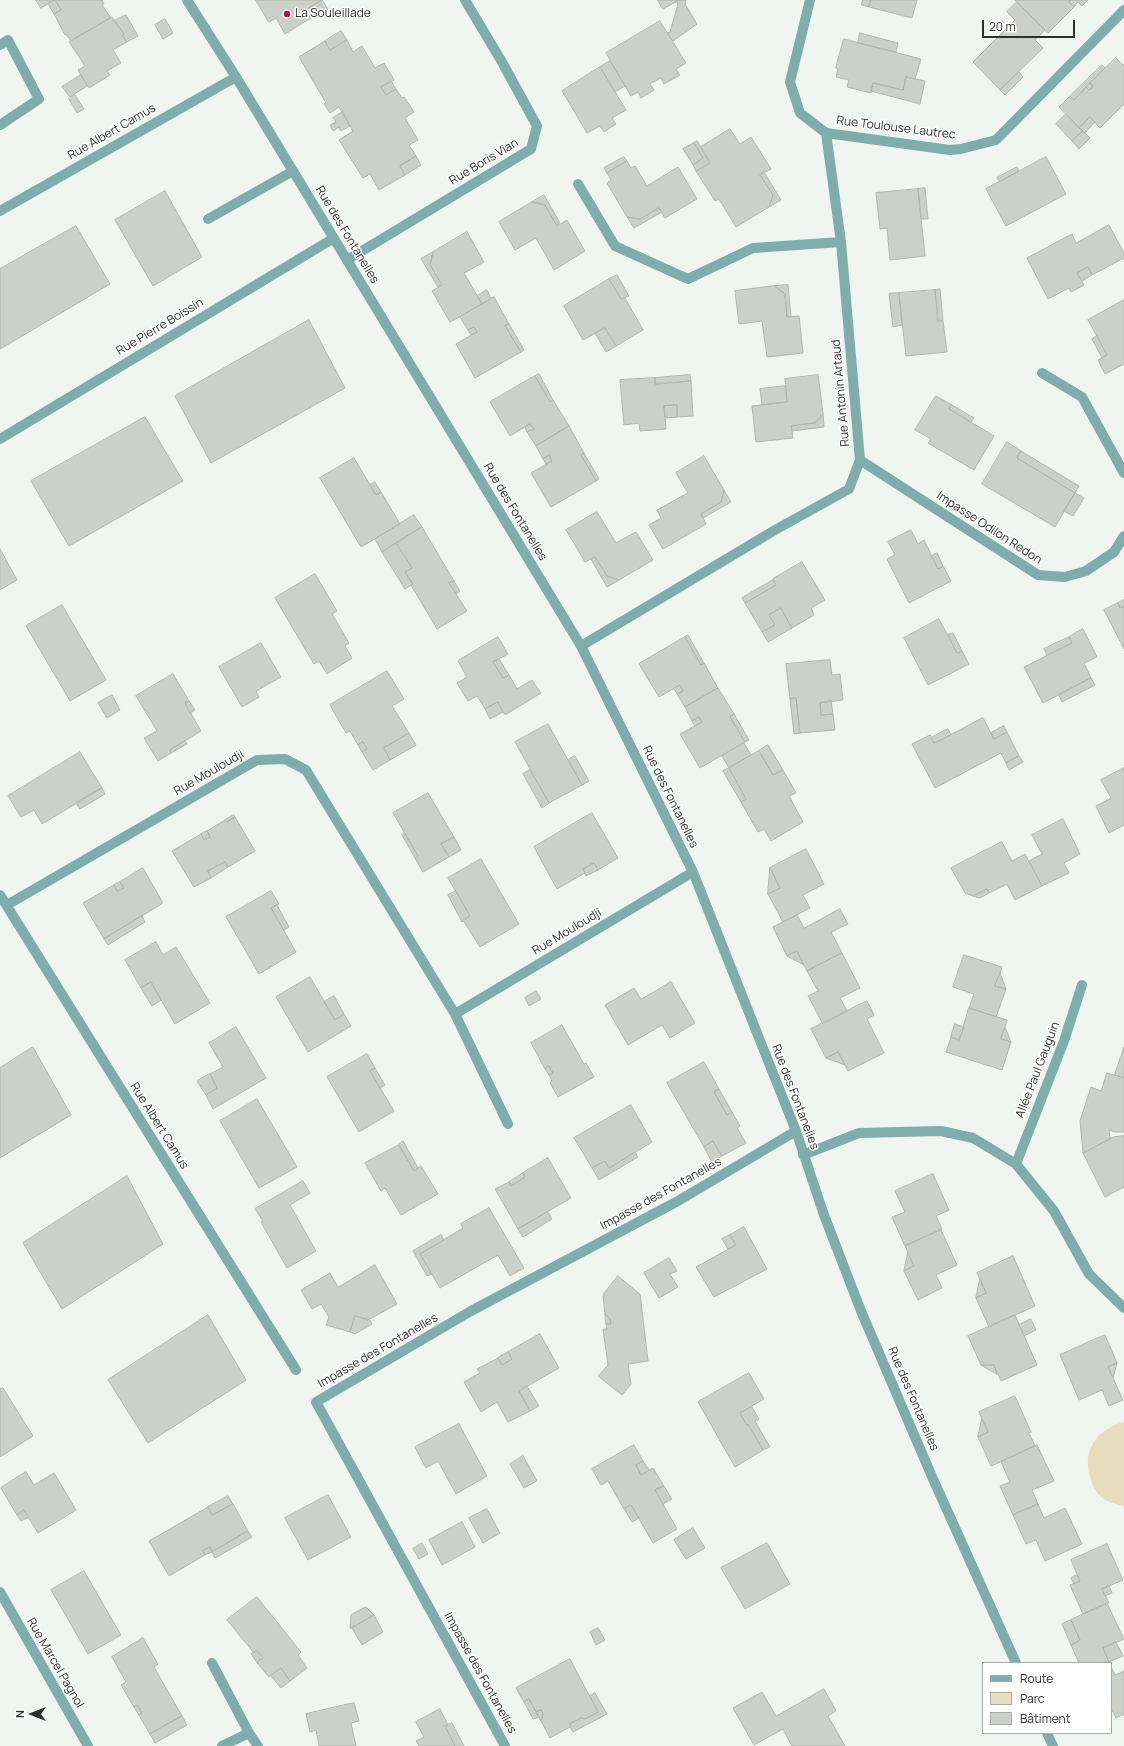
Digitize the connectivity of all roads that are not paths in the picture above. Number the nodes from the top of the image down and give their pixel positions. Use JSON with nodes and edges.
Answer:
{"nodes":[{"id":1,"x":187,"y":0,"type":"edge"},
{"id":2,"x":465,"y":0,"type":"edge"},
{"id":3,"x":810,"y":0,"type":"edge"},
{"id":4,"x":1124,"y":10,"type":"edge"},
{"id":5,"x":0,"y":45,"type":"edge"},
{"id":6,"x":236,"y":76,"type":"junction"},
{"id":7,"x":0,"y":124,"type":"edge"},
{"id":8,"x":826,"y":133,"type":"junction"},
{"id":9,"x":293,"y":171,"type":"junction"},
{"id":10,"x":578,"y":184,"type":"dead end"},
{"id":11,"x":0,"y":211,"type":"edge"},
{"id":12,"x":208,"y":219,"type":"dead end"},
{"id":13,"x":334,"y":238,"type":"junction"},
{"id":14,"x":841,"y":242,"type":"junction"},
{"id":15,"x":347,"y":260,"type":"junction"},
{"id":16,"x":1042,"y":373,"type":"dead end"},
{"id":17,"x":0,"y":439,"type":"edge"},
{"id":18,"x":860,"y":460,"type":"junction"},
{"id":19,"x":1124,"y":473,"type":"edge"},
{"id":20,"x":1124,"y":536,"type":"edge"},
{"id":21,"x":581,"y":646,"type":"junction"},
{"id":22,"x":693,"y":872,"type":"junction"},
{"id":23,"x":0,"y":895,"type":"edge"},
{"id":24,"x":7,"y":906,"type":"junction"},
{"id":25,"x":1082,"y":985,"type":"dead end"},
{"id":26,"x":455,"y":1014,"type":"junction"},
{"id":27,"x":508,"y":1124,"type":"dead end"},
{"id":28,"x":796,"y":1130,"type":"junction"},
{"id":29,"x":803,"y":1155,"type":"junction"},
{"id":30,"x":1016,"y":1164,"type":"junction"},
{"id":31,"x":1124,"y":1308,"type":"edge"},
{"id":32,"x":296,"y":1370,"type":"dead end"},
{"id":33,"x":0,"y":1592,"type":"edge"},
{"id":34,"x":1016,"y":1662,"type":"edge"},
{"id":35,"x":212,"y":1663,"type":"dead end"},
{"id":36,"x":249,"y":1732,"type":"junction"},
{"id":37,"x":1047,"y":1734,"type":"edge"},
{"id":38,"x":88,"y":1746,"type":"edge"},
{"id":39,"x":222,"y":1746,"type":"edge"},
{"id":40,"x":258,"y":1746,"type":"edge"},
{"id":41,"x":506,"y":1746,"type":"edge"},
{"id":42,"x":1053,"y":1746,"type":"edge"}],
"edges":[{"from":1,"to":6,"type":"street","name":"Rue des Fontanelles"},
{"from":2,"to":15,"type":"street","name":"Rue Boris Vian"},
{"from":3,"to":8,"type":"street"},
{"from":4,"to":8,"type":"street","name":"Rue Toulouse Lautrec"},
{"from":5,"to":7,"type":"street"},
{"from":6,"to":9,"type":"street","name":"Rue des Fontanelles"},
{"from":6,"to":11,"type":"street","name":"Rue Albert Camus"},
{"from":8,"to":14,"type":"street","name":"Rue Antonin Artaud"},
{"from":9,"to":12,"type":"street"},
{"from":9,"to":13,"type":"street","name":"Rue des Fontanelles"},
{"from":10,"to":14,"type":"street"},
{"from":13,"to":15,"type":"street","name":"Rue des Fontanelles"},
{"from":13,"to":17,"type":"street","name":"Rue Pierre Boissin"},
{"from":14,"to":18,"type":"street","name":"Rue Antonin Artaud"},
{"from":15,"to":21,"type":"street","name":"Rue des Fontanelles"},
{"from":16,"to":19,"type":"street"},
{"from":18,"to":20,"type":"street","name":"Impasse Odilon Redon"},
{"from":18,"to":21,"type":"street","name":"Rue Antonin Artaud"},
{"from":21,"to":22,"type":"street","name":"Rue des Fontanelles"},
{"from":22,"to":26,"type":"street","name":"Rue Mouloudji"},
{"from":22,"to":28,"type":"street","name":"Rue des Fontanelles"},
{"from":23,"to":24,"type":"street","name":"Rue Albert Camus"},
{"from":24,"to":26,"type":"street","name":"Rue Mouloudji"},
{"from":24,"to":32,"type":"street","name":"Rue Albert Camus"},
{"from":25,"to":30,"type":"street","name":"Allée Paul Gauguin"},
{"from":26,"to":27,"type":"street","name":"Rue Mouloudji"},
{"from":28,"to":29,"type":"street","name":"Rue des Fontanelles"},
{"from":28,"to":41,"type":"street","name":"Impasse des Fontanelles"},
{"from":29,"to":30,"type":"street"},
{"from":29,"to":34,"type":"street","name":"Rue des Fontanelles"},
{"from":30,"to":31,"type":"street"},
{"from":33,"to":38,"type":"street","name":"Rue Marcel Pagnol"},
{"from":35,"to":36,"type":"street"},
{"from":36,"to":39,"type":"street"},
{"from":36,"to":40,"type":"street"},
{"from":37,"to":42,"type":"street"}]}
